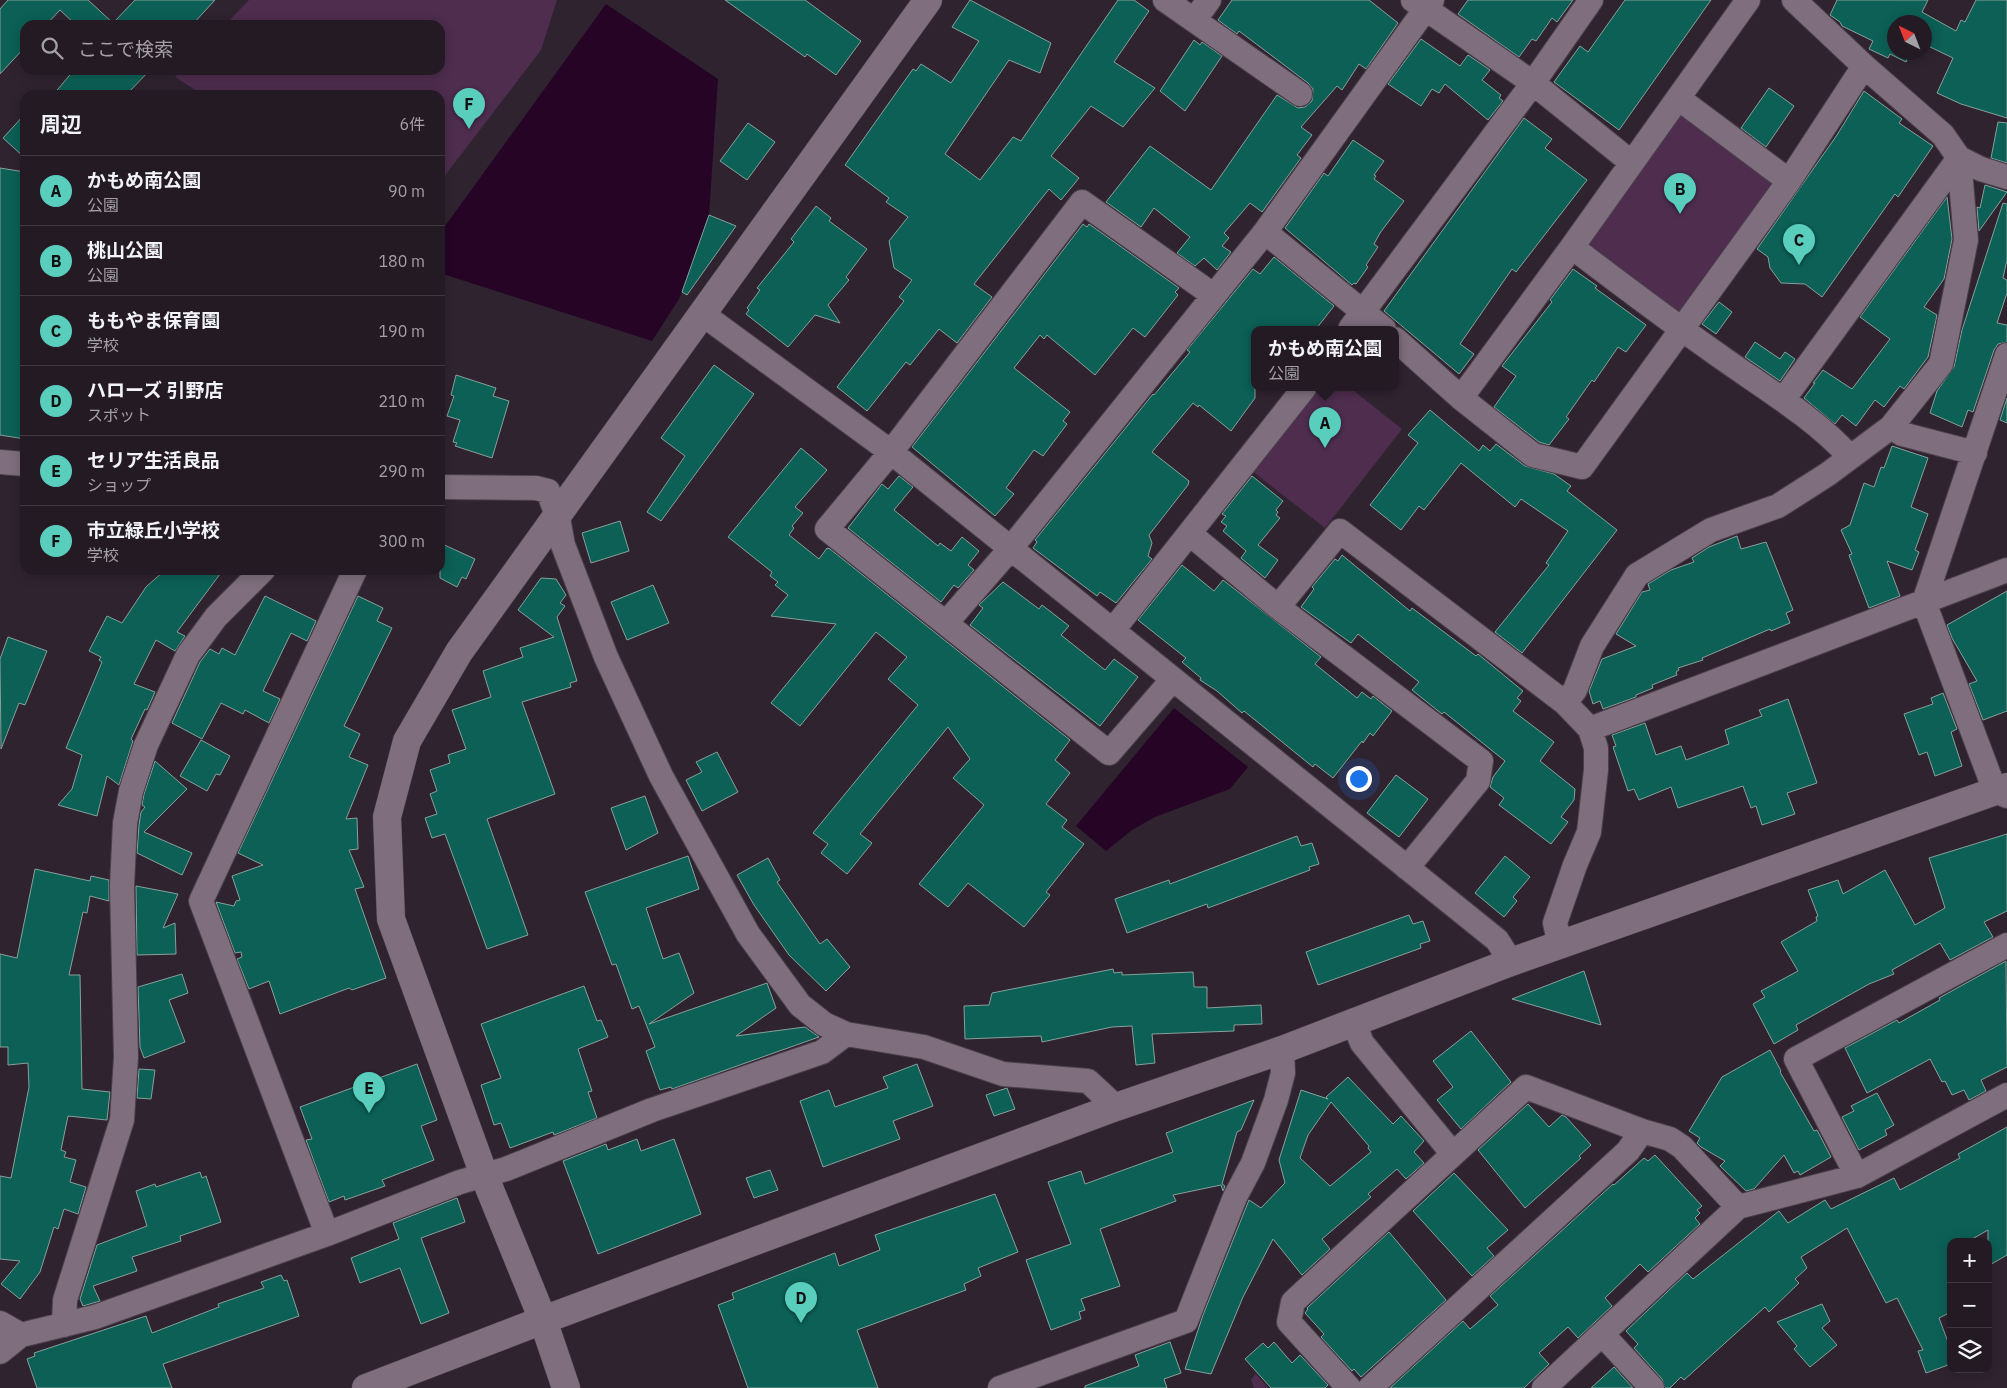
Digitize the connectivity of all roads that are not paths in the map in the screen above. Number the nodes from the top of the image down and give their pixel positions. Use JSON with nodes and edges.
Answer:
{"nodes":[{"id":1,"x":928,"y":0,"type":"edge"},
{"id":2,"x":1166,"y":0,"type":"edge"},
{"id":3,"x":1209,"y":0,"type":"edge"},
{"id":4,"x":1591,"y":0,"type":"edge"},
{"id":5,"x":1748,"y":0,"type":"edge"},
{"id":6,"x":1794,"y":0,"type":"edge"},
{"id":7,"x":1424,"y":3,"type":"edge"},
{"id":8,"x":1196,"y":20,"type":"junction"},
{"id":9,"x":1864,"y":66,"type":"junction"},
{"id":10,"x":1533,"y":83,"type":"junction"},
{"id":11,"x":1300,"y":94,"type":"dead end"},
{"id":12,"x":1678,"y":98,"type":"junction"},
{"id":13,"x":1959,"y":158,"type":"junction"},
{"id":14,"x":1632,"y":163,"type":"junction"},
{"id":15,"x":2007,"y":177,"type":"edge"},
{"id":16,"x":1788,"y":181,"type":"junction"},
{"id":17,"x":1266,"y":232,"type":"junction"},
{"id":18,"x":1572,"y":247,"type":"junction"},
{"id":19,"x":1213,"y":295,"type":"junction"},
{"id":20,"x":701,"y":313,"type":"junction"},
{"id":21,"x":1356,"y":320,"type":"edge"},
{"id":22,"x":1375,"y":326,"type":"edge"},
{"id":23,"x":1682,"y":330,"type":"junction"},
{"id":24,"x":1399,"y":343,"type":"edge"},
{"id":25,"x":2007,"y":355,"type":"edge"},
{"id":26,"x":1302,"y":391,"type":"edge"},
{"id":27,"x":1461,"y":398,"type":"junction"},
{"id":28,"x":1782,"y":400,"type":"junction"},
{"id":29,"x":1891,"y":427,"type":"junction"},
{"id":30,"x":891,"y":452,"type":"junction"},
{"id":31,"x":1975,"y":453,"type":"junction"},
{"id":32,"x":1850,"y":457,"type":"junction"},
{"id":33,"x":0,"y":462,"type":"edge"},
{"id":34,"x":20,"y":464,"type":"edge"},
{"id":35,"x":445,"y":487,"type":"edge"},
{"id":36,"x":558,"y":518,"type":"junction"},
{"id":37,"x":1190,"y":534,"type":"junction"},
{"id":38,"x":1011,"y":548,"type":"junction"},
{"id":39,"x":2007,"y":570,"type":"edge"},
{"id":40,"x":258,"y":575,"type":"edge"},
{"id":41,"x":353,"y":575,"type":"edge"},
{"id":42,"x":1924,"y":602,"type":"junction"},
{"id":43,"x":1278,"y":607,"type":"junction"},
{"id":44,"x":946,"y":623,"type":"junction"},
{"id":45,"x":1113,"y":630,"type":"junction"},
{"id":46,"x":1173,"y":679,"type":"junction"},
{"id":47,"x":1565,"y":703,"type":"junction"},
{"id":48,"x":1590,"y":729,"type":"junction"},
{"id":49,"x":2003,"y":791,"type":"edge"},
{"id":50,"x":1408,"y":868,"type":"junction"},
{"id":51,"x":1560,"y":945,"type":"junction"},
{"id":52,"x":2007,"y":945,"type":"edge"},
{"id":53,"x":1511,"y":962,"type":"junction"},
{"id":54,"x":1354,"y":1021,"type":"junction"},
{"id":55,"x":846,"y":1034,"type":"junction"},
{"id":56,"x":1282,"y":1050,"type":"junction"},
{"id":57,"x":2007,"y":1095,"type":"edge"},
{"id":58,"x":1116,"y":1107,"type":"junction"},
{"id":59,"x":1642,"y":1131,"type":"junction"},
{"id":60,"x":1453,"y":1154,"type":"junction"},
{"id":61,"x":484,"y":1175,"type":"junction"},
{"id":62,"x":1857,"y":1176,"type":"junction"},
{"id":63,"x":1738,"y":1207,"type":"junction"},
{"id":64,"x":326,"y":1234,"type":"junction"},
{"id":65,"x":543,"y":1320,"type":"junction"},
{"id":66,"x":0,"y":1322,"type":"edge"},
{"id":67,"x":64,"y":1325,"type":"junction"},
{"id":68,"x":1602,"y":1334,"type":"junction"},
{"id":69,"x":21,"y":1335,"type":"junction"},
{"id":70,"x":0,"y":1352,"type":"edge"},
{"id":71,"x":366,"y":1388,"type":"edge"},
{"id":72,"x":566,"y":1388,"type":"edge"},
{"id":73,"x":1000,"y":1388,"type":"edge"},
{"id":74,"x":1349,"y":1388,"type":"edge"},
{"id":75,"x":1370,"y":1388,"type":"edge"},
{"id":76,"x":1544,"y":1388,"type":"edge"},
{"id":77,"x":1652,"y":1388,"type":"edge"}],
"edges":[{"from":1,"to":20,"type":"street"},
{"from":2,"to":8,"type":"street"},
{"from":3,"to":8,"type":"street"},
{"from":4,"to":10,"type":"street"},
{"from":5,"to":12,"type":"street"},
{"from":6,"to":9,"type":"street"},
{"from":7,"to":10,"type":"street"},
{"from":7,"to":17,"type":"street"},
{"from":8,"to":11,"type":"street"},
{"from":9,"to":13,"type":"street"},
{"from":9,"to":16,"type":"street"},
{"from":10,"to":14,"type":"street"},
{"from":10,"to":21,"type":"street"},
{"from":12,"to":14,"type":"street"},
{"from":12,"to":16,"type":"street"},
{"from":13,"to":15,"type":"street"},
{"from":13,"to":28,"type":"street"},
{"from":13,"to":29,"type":"street"},
{"from":14,"to":18,"type":"street"},
{"from":16,"to":23,"type":"street"},
{"from":17,"to":19,"type":"street"},
{"from":17,"to":21,"type":"street"},
{"from":18,"to":23,"type":"street"},
{"from":18,"to":27,"type":"street"},
{"from":19,"to":30,"type":"street"},
{"from":19,"to":38,"type":"street"},
{"from":20,"to":30,"type":"street"},
{"from":20,"to":36,"type":"street"},
{"from":21,"to":22,"type":"street"},
{"from":23,"to":27,"type":"street"},
{"from":23,"to":28,"type":"street"},
{"from":24,"to":27,"type":"street"},
{"from":25,"to":31,"type":"street"},
{"from":26,"to":37,"type":"street"},
{"from":28,"to":32,"type":"street"},
{"from":29,"to":31,"type":"street"},
{"from":29,"to":32,"type":"street"},
{"from":30,"to":38,"type":"street"},
{"from":30,"to":44,"type":"street"},
{"from":31,"to":42,"type":"street"},
{"from":32,"to":47,"type":"street"},
{"from":33,"to":34,"type":"street"},
{"from":35,"to":36,"type":"street"},
{"from":36,"to":55,"type":"street"},
{"from":36,"to":61,"type":"street"},
{"from":37,"to":43,"type":"street"},
{"from":37,"to":45,"type":"street"},
{"from":38,"to":44,"type":"street"},
{"from":38,"to":45,"type":"street"},
{"from":39,"to":42,"type":"street"},
{"from":40,"to":67,"type":"street"},
{"from":41,"to":64,"type":"street"},
{"from":42,"to":48,"type":"street"},
{"from":42,"to":49,"type":"street"},
{"from":43,"to":47,"type":"street"},
{"from":43,"to":50,"type":"street"},
{"from":44,"to":46,"type":"street"},
{"from":45,"to":46,"type":"street"},
{"from":46,"to":50,"type":"street"},
{"from":47,"to":48,"type":"street"},
{"from":48,"to":51,"type":"street"},
{"from":49,"to":51,"type":"street"},
{"from":50,"to":53,"type":"street"},
{"from":51,"to":53,"type":"street"},
{"from":52,"to":62,"type":"street"},
{"from":53,"to":54,"type":"street"},
{"from":54,"to":56,"type":"street"},
{"from":54,"to":60,"type":"street"},
{"from":55,"to":58,"type":"street"},
{"from":55,"to":61,"type":"street"},
{"from":56,"to":58,"type":"street"},
{"from":56,"to":73,"type":"street"},
{"from":57,"to":62,"type":"street"},
{"from":58,"to":65,"type":"street"},
{"from":59,"to":60,"type":"street"},
{"from":59,"to":63,"type":"street"},
{"from":59,"to":75,"type":"street"},
{"from":60,"to":74,"type":"street"},
{"from":61,"to":64,"type":"street"},
{"from":61,"to":65,"type":"street"},
{"from":62,"to":63,"type":"street"},
{"from":63,"to":68,"type":"street"},
{"from":64,"to":67,"type":"street"},
{"from":65,"to":71,"type":"street"},
{"from":65,"to":72,"type":"street"},
{"from":66,"to":69,"type":"street"},
{"from":67,"to":69,"type":"street"},
{"from":68,"to":76,"type":"street"},
{"from":68,"to":77,"type":"street"},
{"from":69,"to":70,"type":"street"}]}
